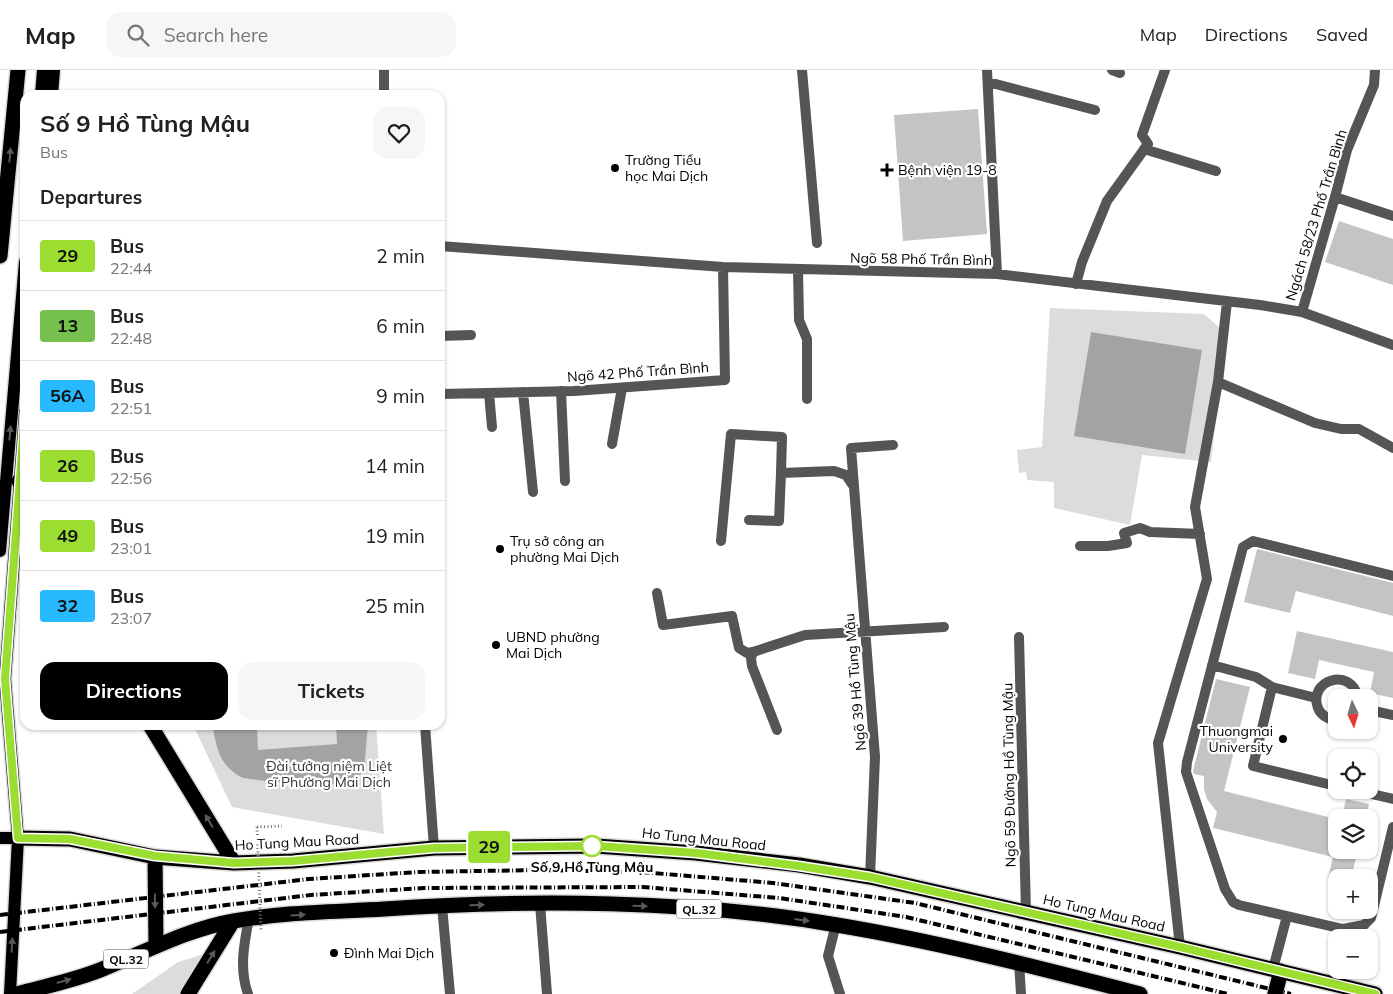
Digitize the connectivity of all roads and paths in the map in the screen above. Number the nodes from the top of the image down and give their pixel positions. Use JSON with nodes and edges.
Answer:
{"nodes":[{"id":1,"x":18,"y":70,"type":"edge"},
{"id":2,"x":43,"y":70,"type":"edge"},
{"id":3,"x":54,"y":70,"type":"edge"},
{"id":4,"x":384,"y":70,"type":"edge"},
{"id":5,"x":802,"y":70,"type":"edge"},
{"id":6,"x":987,"y":70,"type":"edge"},
{"id":7,"x":1165,"y":70,"type":"edge"},
{"id":8,"x":1376,"y":70,"type":"edge"},
{"id":9,"x":988,"y":82,"type":"junction"},
{"id":10,"x":41,"y":90,"type":"edge"},
{"id":11,"x":52,"y":90,"type":"edge"},
{"id":12,"x":384,"y":90,"type":"edge"},
{"id":13,"x":1095,"y":110,"type":"dead end"},
{"id":14,"x":1144,"y":149,"type":"junction"},
{"id":15,"x":1216,"y":171,"type":"dead end"},
{"id":16,"x":1335,"y":197,"type":"junction"},
{"id":17,"x":1393,"y":216,"type":"edge"},
{"id":18,"x":817,"y":243,"type":"dead end"},
{"id":19,"x":445,"y":246,"type":"edge"},
{"id":20,"x":0,"y":256,"type":"edge"},
{"id":21,"x":724,"y":268,"type":"junction"},
{"id":22,"x":798,"y":270,"type":"junction"},
{"id":23,"x":997,"y":274,"type":"junction"},
{"id":24,"x":1076,"y":284,"type":"junction"},
{"id":25,"x":1227,"y":302,"type":"junction"},
{"id":26,"x":1302,"y":312,"type":"junction"},
{"id":27,"x":20,"y":320,"type":"edge"},
{"id":28,"x":471,"y":335,"type":"dead end"},
{"id":29,"x":445,"y":336,"type":"edge"},
{"id":30,"x":1393,"y":346,"type":"edge"},
{"id":31,"x":1218,"y":382,"type":"junction"},
{"id":32,"x":622,"y":388,"type":"junction"},
{"id":33,"x":523,"y":392,"type":"junction"},
{"id":34,"x":561,"y":392,"type":"junction"},
{"id":35,"x":489,"y":393,"type":"junction"},
{"id":36,"x":445,"y":394,"type":"edge"},
{"id":37,"x":807,"y":399,"type":"dead end"},
{"id":38,"x":492,"y":427,"type":"dead end"},
{"id":39,"x":612,"y":444,"type":"dead end"},
{"id":40,"x":893,"y":445,"type":"dead end"},
{"id":41,"x":1393,"y":448,"type":"edge"},
{"id":42,"x":781,"y":473,"type":"junction"},
{"id":43,"x":565,"y":481,"type":"dead end"},
{"id":44,"x":853,"y":485,"type":"junction"},
{"id":45,"x":533,"y":492,"type":"dead end"},
{"id":46,"x":20,"y":510,"type":"edge"},
{"id":47,"x":748,"y":520,"type":"dead end"},
{"id":48,"x":1200,"y":534,"type":"junction"},
{"id":49,"x":721,"y":541,"type":"dead end"},
{"id":50,"x":1080,"y":546,"type":"dead end"},
{"id":51,"x":0,"y":551,"type":"edge"},
{"id":52,"x":1393,"y":576,"type":"edge"},
{"id":53,"x":657,"y":593,"type":"dead end"},
{"id":54,"x":944,"y":627,"type":"dead end"},
{"id":55,"x":865,"y":632,"type":"junction"},
{"id":56,"x":1020,"y":637,"type":"dead end"},
{"id":57,"x":753,"y":652,"type":"junction"},
{"id":58,"x":1212,"y":665,"type":"junction"},
{"id":59,"x":1272,"y":687,"type":"junction"},
{"id":60,"x":1355,"y":689,"type":"edge"},
{"id":61,"x":1316,"y":698,"type":"junction"},
{"id":62,"x":1378,"y":712,"type":"edge"},
{"id":63,"x":1393,"y":716,"type":"edge"},
{"id":64,"x":1328,"y":718,"type":"edge"},
{"id":65,"x":153,"y":730,"type":"edge"},
{"id":66,"x":425,"y":730,"type":"edge"},
{"id":67,"x":777,"y":730,"type":"dead end"},
{"id":68,"x":5,"y":737,"type":"edge"},
{"id":69,"x":1328,"y":784,"type":"edge"},
{"id":70,"x":1378,"y":796,"type":"edge"},
{"id":71,"x":1393,"y":799,"type":"edge"},
{"id":72,"x":282,"y":826,"type":"dead end"},
{"id":73,"x":1393,"y":827,"type":"edge"},
{"id":74,"x":0,"y":838,"type":"edge"},
{"id":75,"x":18,"y":838,"type":"junction"},
{"id":76,"x":434,"y":848,"type":"junction"},
{"id":77,"x":155,"y":856,"type":"junction"},
{"id":78,"x":234,"y":863,"type":"junction"},
{"id":79,"x":870,"y":877,"type":"junction"},
{"id":80,"x":540,"y":904,"type":"junction"},
{"id":81,"x":442,"y":906,"type":"junction"},
{"id":82,"x":1026,"y":912,"type":"junction"},
{"id":83,"x":1287,"y":916,"type":"junction"},
{"id":84,"x":249,"y":918,"type":"junction"},
{"id":85,"x":233,"y":921,"type":"junction"},
{"id":86,"x":836,"y":924,"type":"junction"},
{"id":87,"x":261,"y":932,"type":"dead end"},
{"id":88,"x":156,"y":945,"type":"junction"},
{"id":89,"x":1180,"y":947,"type":"junction"},
{"id":90,"x":1018,"y":962,"type":"junction"},
{"id":91,"x":1277,"y":970,"type":"junction"},
{"id":92,"x":10,"y":994,"type":"edge"},
{"id":93,"x":17,"y":994,"type":"edge"},
{"id":94,"x":188,"y":994,"type":"edge"},
{"id":95,"x":248,"y":994,"type":"edge"},
{"id":96,"x":450,"y":994,"type":"edge"},
{"id":97,"x":547,"y":994,"type":"edge"},
{"id":98,"x":840,"y":994,"type":"edge"},
{"id":99,"x":1021,"y":994,"type":"edge"},
{"id":100,"x":1140,"y":994,"type":"edge"},
{"id":101,"x":1275,"y":994,"type":"edge"},
{"id":102,"x":1375,"y":994,"type":"edge"}],
"edges":[{"from":20,"to":1,"type":"highway","one_way":true},
{"from":2,"to":10,"type":"main road"},
{"from":3,"to":11,"type":"main road"},
{"from":4,"to":12,"type":"street"},
{"from":5,"to":18,"type":"street"},
{"from":6,"to":9,"type":"street"},
{"from":7,"to":14,"type":"street"},
{"from":8,"to":16,"type":"street","name":"Ngách 58/23 Phố Trần Bình"},
{"from":9,"to":13,"type":"street"},
{"from":9,"to":23,"type":"street"},
{"from":14,"to":15,"type":"street"},
{"from":14,"to":24,"type":"street"},
{"from":16,"to":17,"type":"street"},
{"from":16,"to":26,"type":"street","name":"Ngách 58/23 Phố Trần Bình"},
{"from":19,"to":21,"type":"street","name":"Ngõ 58 Phố Trần Bình"},
{"from":21,"to":22,"type":"street","name":"Ngõ 58 Phố Trần Bình"},
{"from":21,"to":32,"type":"street","name":"Ngõ 42 Phố Trần Bình"},
{"from":22,"to":23,"type":"street","name":"Ngõ 58 Phố Trần Bình"},
{"from":22,"to":37,"type":"street"},
{"from":23,"to":24,"type":"street","name":"Ngõ 58 Phố Trần Bình"},
{"from":24,"to":25,"type":"street","name":"Ngõ 58 Phố Trần Bình"},
{"from":25,"to":26,"type":"street","name":"Ngõ 58 Phố Trần Bình"},
{"from":25,"to":31,"type":"street"},
{"from":26,"to":30,"type":"street","name":"Ngõ 58 Phố Trần Bình"},
{"from":51,"to":27,"type":"main road","one_way":true},
{"from":28,"to":29,"type":"street"},
{"from":31,"to":41,"type":"street"},
{"from":31,"to":48,"type":"street"},
{"from":32,"to":34,"type":"street","name":"Ngõ 42 Phố Trần Bình"},
{"from":32,"to":39,"type":"street"},
{"from":33,"to":34,"type":"street","name":"Ngõ 42 Phố Trần Bình"},
{"from":33,"to":35,"type":"street","name":"Ngõ 42 Phố Trần Bình"},
{"from":33,"to":45,"type":"street"},
{"from":34,"to":43,"type":"street"},
{"from":35,"to":36,"type":"street","name":"Ngõ 42 Phố Trần Bình"},
{"from":35,"to":38,"type":"street"},
{"from":40,"to":44,"type":"street","name":"Ngõ 39 Hồ Tùng Mậu"},
{"from":42,"to":44,"type":"street"},
{"from":42,"to":47,"type":"street"},
{"from":42,"to":49,"type":"street"},
{"from":44,"to":55,"type":"street","name":"Ngõ 39 Hồ Tùng Mậu"},
{"from":46,"to":68,"type":"main road"},
{"from":48,"to":50,"type":"street"},
{"from":48,"to":89,"type":"street"},
{"from":52,"to":58,"type":"street"},
{"from":53,"to":57,"type":"street"},
{"from":54,"to":55,"type":"street"},
{"from":55,"to":57,"type":"street"},
{"from":55,"to":79,"type":"street","name":"Ngõ 39 Hồ Tùng Mậu"},
{"from":56,"to":82,"type":"street","name":"Ngõ 59 Đường Hồ Tùng Mậu"},
{"from":57,"to":67,"type":"street"},
{"from":58,"to":59,"type":"street"},
{"from":58,"to":83,"type":"street"},
{"from":59,"to":61,"type":"street"},
{"from":59,"to":69,"type":"street"},
{"from":60,"to":61,"type":"street"},
{"from":61,"to":64,"type":"street"},
{"from":62,"to":63,"type":"street"},
{"from":78,"to":65,"type":"highway","one_way":true},
{"from":66,"to":76,"type":"street"},
{"from":68,"to":75,"type":"main road"},
{"from":70,"to":71,"type":"street"},
{"from":72,"to":87,"type":"path","bridge":true},
{"from":73,"to":83,"type":"street"},
{"from":74,"to":75,"type":"main road"},
{"from":75,"to":77,"type":"highway","name":"Ho Tung Mau Road"},
{"from":92,"to":75,"type":"main road","one_way":true},
{"from":76,"to":78,"type":"highway","name":"Ho Tung Mau Road"},
{"from":76,"to":79,"type":"highway","name":"Ho Tung Mau Road"},
{"from":77,"to":78,"type":"highway","name":"Ho Tung Mau Road"},
{"from":77,"to":88,"type":"highway","one_way":true},
{"from":79,"to":82,"type":"highway","name":"Ho Tung Mau Road"},
{"from":81,"to":80,"type":"highway","number":"QL.32","one_way":true},
{"from":80,"to":86,"type":"highway","number":"QL.32","one_way":true},
{"from":80,"to":97,"type":"street"},
{"from":84,"to":81,"type":"highway","number":"QL.32","one_way":true},
{"from":81,"to":96,"type":"street"},
{"from":82,"to":89,"type":"highway","name":"Ho Tung Mau Road"},
{"from":83,"to":91,"type":"street"},
{"from":84,"to":85,"type":"highway","number":"QL.32"},
{"from":84,"to":95,"type":"street"},
{"from":85,"to":88,"type":"highway","number":"QL.32"},
{"from":94,"to":85,"type":"highway","one_way":true},
{"from":86,"to":90,"type":"highway","number":"QL.32"},
{"from":86,"to":98,"type":"street"},
{"from":93,"to":88,"type":"highway","number":"QL.32","one_way":true},
{"from":89,"to":91,"type":"highway","name":"Ho Tung Mau Road"},
{"from":90,"to":99,"type":"street"},
{"from":90,"to":100,"type":"highway","number":"QL.32"},
{"from":91,"to":101,"type":"highway"},
{"from":91,"to":102,"type":"highway","name":"Ho Tung Mau Road"}]}
